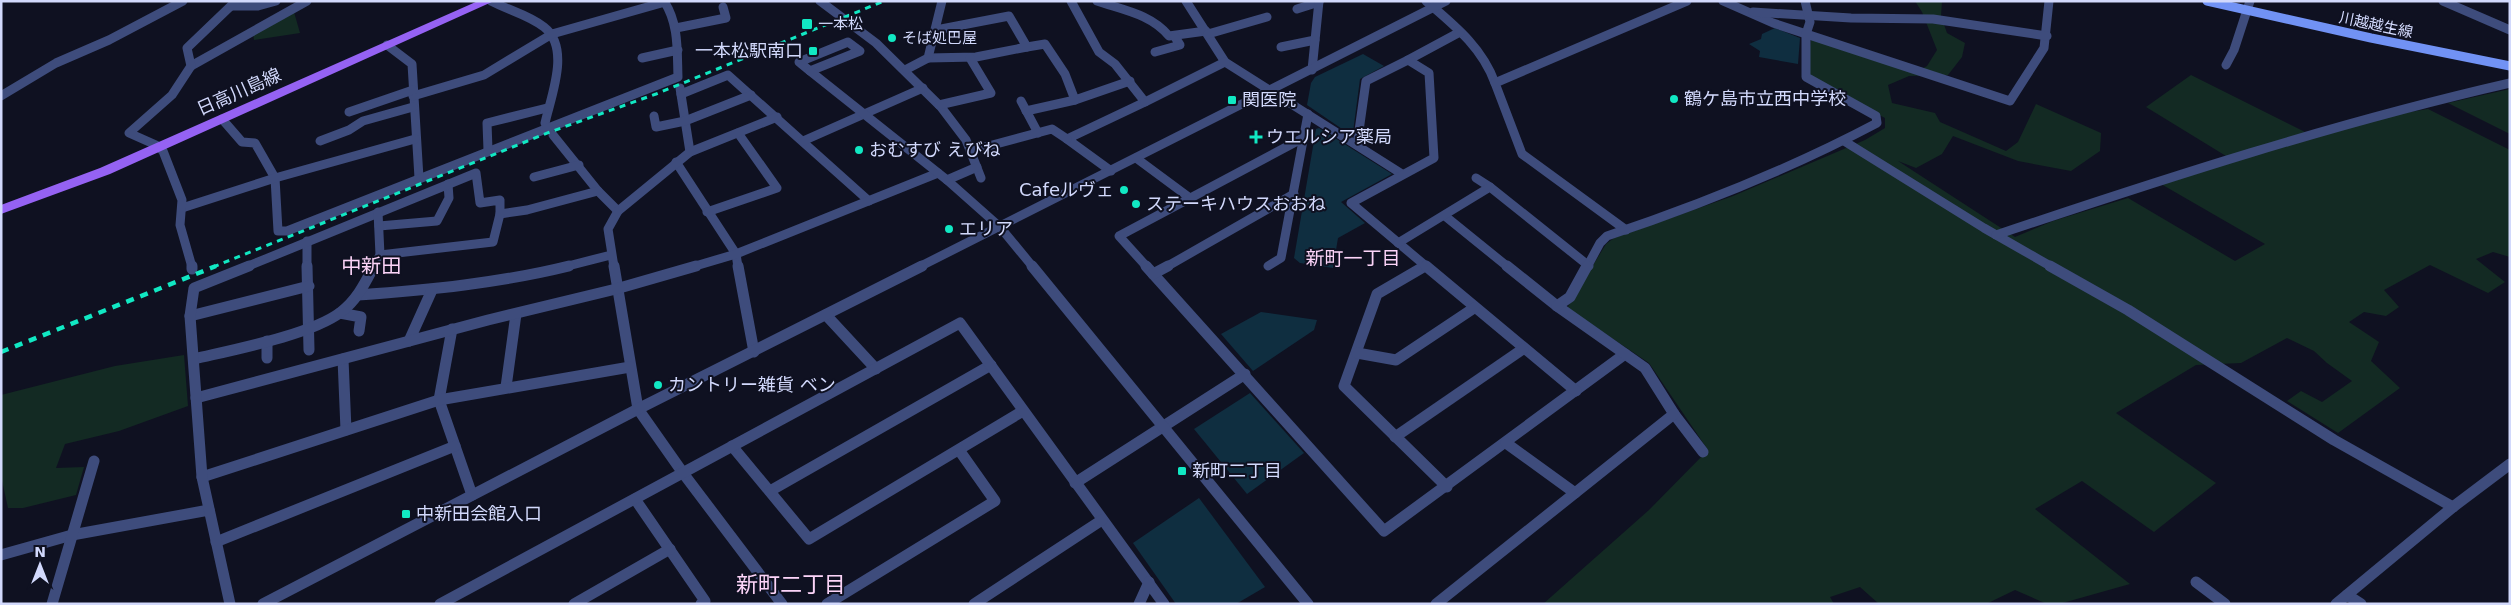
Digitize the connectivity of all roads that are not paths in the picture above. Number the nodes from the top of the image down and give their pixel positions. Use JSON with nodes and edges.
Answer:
{"nodes":[{"id":1,"x":183,"y":1,"type":"edge"},
{"id":2,"x":276,"y":1,"type":"edge"},
{"id":3,"x":307,"y":1,"type":"edge"},
{"id":4,"x":490,"y":1,"type":"edge"},
{"id":5,"x":820,"y":1,"type":"edge"},
{"id":6,"x":942,"y":1,"type":"edge"},
{"id":7,"x":1071,"y":1,"type":"edge"},
{"id":8,"x":1097,"y":1,"type":"edge"},
{"id":9,"x":1186,"y":1,"type":"edge"},
{"id":10,"x":1446,"y":1,"type":"edge"},
{"id":11,"x":1687,"y":1,"type":"edge"},
{"id":12,"x":1723,"y":1,"type":"edge"},
{"id":13,"x":1805,"y":1,"type":"edge"},
{"id":14,"x":2049,"y":1,"type":"edge"},
{"id":15,"x":2207,"y":1,"type":"edge"},
{"id":16,"x":2250,"y":1,"type":"edge"},
{"id":17,"x":2443,"y":1,"type":"edge"},
{"id":18,"x":664,"y":2,"type":"edge"},
{"id":19,"x":1319,"y":2,"type":"edge"},
{"id":20,"x":234,"y":4,"type":"edge"},
{"id":21,"x":1430,"y":4,"type":"edge"},
{"id":22,"x":723,"y":7,"type":"dead end"},
{"id":23,"x":1297,"y":9,"type":"dead end"},
{"id":24,"x":2246,"y":10,"type":"junction"},
{"id":25,"x":1747,"y":12,"type":"junction"},
{"id":26,"x":1810,"y":16,"type":"junction"},
{"id":27,"x":1267,"y":17,"type":"dead end"},
{"id":28,"x":676,"y":28,"type":"junction"},
{"id":29,"x":936,"y":30,"type":"junction"},
{"id":30,"x":2510,"y":30,"type":"edge"},
{"id":31,"x":1460,"y":32,"type":"junction"},
{"id":32,"x":1206,"y":33,"type":"junction"},
{"id":33,"x":552,"y":34,"type":"junction"},
{"id":34,"x":1806,"y":34,"type":"junction"},
{"id":35,"x":2047,"y":36,"type":"junction"},
{"id":36,"x":1174,"y":37,"type":"junction"},
{"id":37,"x":1315,"y":40,"type":"junction"},
{"id":38,"x":388,"y":45,"type":"junction"},
{"id":39,"x":1027,"y":47,"type":"junction"},
{"id":40,"x":1281,"y":47,"type":"dead end"},
{"id":41,"x":678,"y":50,"type":"junction"},
{"id":42,"x":1155,"y":52,"type":"dead end"},
{"id":43,"x":642,"y":58,"type":"dead end"},
{"id":44,"x":928,"y":58,"type":"junction"},
{"id":45,"x":970,"y":58,"type":"junction"},
{"id":46,"x":1408,"y":60,"type":"junction"},
{"id":47,"x":1225,"y":62,"type":"junction"},
{"id":48,"x":2226,"y":65,"type":"dead end"},
{"id":49,"x":191,"y":66,"type":"junction"},
{"id":50,"x":2510,"y":66,"type":"edge"},
{"id":51,"x":906,"y":69,"type":"junction"},
{"id":52,"x":1312,"y":70,"type":"junction"},
{"id":53,"x":810,"y":71,"type":"junction"},
{"id":54,"x":1130,"y":81,"type":"junction"},
{"id":55,"x":1495,"y":83,"type":"junction"},
{"id":56,"x":2510,"y":83,"type":"edge"},
{"id":57,"x":923,"y":88,"type":"junction"},
{"id":58,"x":1270,"y":91,"type":"junction"},
{"id":59,"x":413,"y":93,"type":"junction"},
{"id":60,"x":751,"y":95,"type":"junction"},
{"id":61,"x":1,"y":96,"type":"edge"},
{"id":62,"x":1075,"y":100,"type":"junction"},
{"id":63,"x":1021,"y":101,"type":"dead end"},
{"id":64,"x":1145,"y":102,"type":"junction"},
{"id":65,"x":939,"y":105,"type":"junction"},
{"id":66,"x":413,"y":107,"type":"junction"},
{"id":67,"x":547,"y":108,"type":"junction"},
{"id":68,"x":349,"y":112,"type":"dead end"},
{"id":69,"x":1026,"y":112,"type":"junction"},
{"id":70,"x":864,"y":114,"type":"junction"},
{"id":71,"x":1308,"y":114,"type":"junction"},
{"id":72,"x":654,"y":116,"type":"dead end"},
{"id":73,"x":777,"y":117,"type":"junction"},
{"id":74,"x":222,"y":119,"type":"junction"},
{"id":75,"x":685,"y":122,"type":"junction"},
{"id":76,"x":547,"y":127,"type":"junction"},
{"id":77,"x":738,"y":133,"type":"junction"},
{"id":78,"x":1038,"y":133,"type":"junction"},
{"id":79,"x":553,"y":135,"type":"dead end"},
{"id":80,"x":1305,"y":137,"type":"junction"},
{"id":81,"x":415,"y":139,"type":"junction"},
{"id":82,"x":1067,"y":140,"type":"junction"},
{"id":83,"x":320,"y":141,"type":"dead end"},
{"id":84,"x":803,"y":141,"type":"junction"},
{"id":85,"x":1844,"y":141,"type":"junction"},
{"id":86,"x":1357,"y":145,"type":"junction"},
{"id":87,"x":160,"y":146,"type":"junction"},
{"id":88,"x":488,"y":150,"type":"junction"},
{"id":89,"x":970,"y":151,"type":"junction"},
{"id":90,"x":690,"y":152,"type":"junction"},
{"id":91,"x":1136,"y":158,"type":"junction"},
{"id":92,"x":676,"y":162,"type":"junction"},
{"id":93,"x":579,"y":165,"type":"junction"},
{"id":94,"x":977,"y":167,"type":"junction"},
{"id":95,"x":1110,"y":171,"type":"junction"},
{"id":96,"x":938,"y":173,"type":"junction"},
{"id":97,"x":1402,"y":174,"type":"junction"},
{"id":98,"x":534,"y":176,"type":"dead end"},
{"id":99,"x":275,"y":178,"type":"junction"},
{"id":100,"x":419,"y":178,"type":"junction"},
{"id":101,"x":981,"y":178,"type":"dead end"},
{"id":102,"x":1476,"y":178,"type":"dead end"},
{"id":103,"x":947,"y":180,"type":"junction"},
{"id":104,"x":448,"y":184,"type":"junction"},
{"id":105,"x":1490,"y":187,"type":"junction"},
{"id":106,"x":598,"y":191,"type":"junction"},
{"id":107,"x":1294,"y":194,"type":"junction"},
{"id":108,"x":1190,"y":198,"type":"junction"},
{"id":109,"x":869,"y":200,"type":"junction"},
{"id":110,"x":182,"y":208,"type":"junction"},
{"id":111,"x":1,"y":210,"type":"edge"},
{"id":112,"x":618,"y":211,"type":"junction"},
{"id":113,"x":378,"y":212,"type":"junction"},
{"id":114,"x":707,"y":212,"type":"junction"},
{"id":115,"x":500,"y":214,"type":"junction"},
{"id":116,"x":1445,"y":216,"type":"junction"},
{"id":117,"x":379,"y":226,"type":"junction"},
{"id":118,"x":1000,"y":227,"type":"junction"},
{"id":119,"x":1626,"y":230,"type":"junction"},
{"id":120,"x":1996,"y":235,"type":"junction"},
{"id":121,"x":307,"y":241,"type":"junction"},
{"id":122,"x":1398,"y":243,"type":"junction"},
{"id":123,"x":736,"y":254,"type":"junction"},
{"id":124,"x":612,"y":255,"type":"junction"},
{"id":125,"x":380,"y":256,"type":"junction"},
{"id":126,"x":1268,"y":266,"type":"dead end"},
{"id":127,"x":1425,"y":266,"type":"junction"},
{"id":128,"x":1589,"y":266,"type":"junction"},
{"id":129,"x":192,"y":269,"type":"dead end"},
{"id":130,"x":1154,"y":274,"type":"junction"},
{"id":131,"x":309,"y":286,"type":"junction"},
{"id":132,"x":616,"y":289,"type":"junction"},
{"id":133,"x":432,"y":290,"type":"junction"},
{"id":134,"x":358,"y":295,"type":"junction"},
{"id":135,"x":1557,"y":306,"type":"junction"},
{"id":136,"x":1474,"y":308,"type":"junction"},
{"id":137,"x":340,"y":313,"type":"junction"},
{"id":138,"x":516,"y":314,"type":"junction"},
{"id":139,"x":826,"y":315,"type":"junction"},
{"id":140,"x":190,"y":316,"type":"junction"},
{"id":141,"x":310,"y":327,"type":"junction"},
{"id":142,"x":452,"y":329,"type":"junction"},
{"id":143,"x":359,"y":331,"type":"dead end"},
{"id":144,"x":267,"y":341,"type":"junction"},
{"id":145,"x":409,"y":341,"type":"junction"},
{"id":146,"x":1523,"y":349,"type":"junction"},
{"id":147,"x":309,"y":350,"type":"dead end"},
{"id":148,"x":754,"y":352,"type":"junction"},
{"id":149,"x":1357,"y":353,"type":"junction"},
{"id":150,"x":1625,"y":354,"type":"junction"},
{"id":151,"x":266,"y":358,"type":"dead end"},
{"id":152,"x":344,"y":358,"type":"junction"},
{"id":153,"x":194,"y":359,"type":"junction"},
{"id":154,"x":991,"y":365,"type":"junction"},
{"id":155,"x":630,"y":367,"type":"junction"},
{"id":156,"x":876,"y":369,"type":"junction"},
{"id":157,"x":1245,"y":374,"type":"junction"},
{"id":158,"x":506,"y":386,"type":"junction"},
{"id":159,"x":1576,"y":392,"type":"junction"},
{"id":160,"x":196,"y":398,"type":"junction"},
{"id":161,"x":439,"y":400,"type":"junction"},
{"id":162,"x":638,"y":409,"type":"junction"},
{"id":163,"x":1023,"y":411,"type":"junction"},
{"id":164,"x":1674,"y":414,"type":"junction"},
{"id":165,"x":1162,"y":426,"type":"junction"},
{"id":166,"x":346,"y":430,"type":"junction"},
{"id":167,"x":1395,"y":437,"type":"junction"},
{"id":168,"x":1506,"y":443,"type":"junction"},
{"id":169,"x":455,"y":446,"type":"junction"},
{"id":170,"x":732,"y":446,"type":"junction"},
{"id":171,"x":959,"y":450,"type":"junction"},
{"id":172,"x":1703,"y":452,"type":"dead end"},
{"id":173,"x":94,"y":461,"type":"dead end"},
{"id":174,"x":2510,"y":464,"type":"edge"},
{"id":175,"x":683,"y":473,"type":"junction"},
{"id":176,"x":202,"y":477,"type":"junction"},
{"id":177,"x":1075,"y":483,"type":"junction"},
{"id":178,"x":1446,"y":487,"type":"junction"},
{"id":179,"x":770,"y":491,"type":"junction"},
{"id":180,"x":1575,"y":493,"type":"junction"},
{"id":181,"x":472,"y":496,"type":"junction"},
{"id":182,"x":635,"y":499,"type":"junction"},
{"id":183,"x":2453,"y":506,"type":"junction"},
{"id":184,"x":210,"y":510,"type":"junction"},
{"id":185,"x":1102,"y":520,"type":"junction"},
{"id":186,"x":72,"y":535,"type":"junction"},
{"id":187,"x":216,"y":542,"type":"junction"},
{"id":188,"x":670,"y":549,"type":"junction"},
{"id":189,"x":1,"y":555,"type":"edge"},
{"id":190,"x":1149,"y":582,"type":"junction"},
{"id":191,"x":2196,"y":582,"type":"dead end"},
{"id":192,"x":2347,"y":595,"type":"junction"},
{"id":193,"x":52,"y":604,"type":"edge"},
{"id":194,"x":230,"y":604,"type":"edge"},
{"id":195,"x":263,"y":604,"type":"edge"},
{"id":196,"x":440,"y":604,"type":"edge"},
{"id":197,"x":574,"y":604,"type":"edge"},
{"id":198,"x":701,"y":604,"type":"edge"},
{"id":199,"x":782,"y":604,"type":"edge"},
{"id":200,"x":827,"y":604,"type":"edge"},
{"id":201,"x":974,"y":604,"type":"edge"},
{"id":202,"x":1139,"y":604,"type":"edge"},
{"id":203,"x":1164,"y":604,"type":"edge"},
{"id":204,"x":1308,"y":604,"type":"edge"},
{"id":205,"x":1436,"y":604,"type":"edge"},
{"id":206,"x":2225,"y":604,"type":"edge"},
{"id":207,"x":2336,"y":604,"type":"edge"},
{"id":208,"x":2360,"y":604,"type":"edge"}],
"edges":[{"from":1,"to":61,"type":"street"},
{"from":2,"to":20,"type":"street"},
{"from":3,"to":49,"type":"street"},
{"from":4,"to":33,"type":"street"},
{"from":4,"to":38,"type":"main road","name":"日高川島線"},
{"from":5,"to":51,"type":"street"},
{"from":6,"to":29,"type":"street"},
{"from":7,"to":54,"type":"street"},
{"from":8,"to":36,"type":"street"},
{"from":9,"to":32,"type":"street"},
{"from":10,"to":21,"type":"street"},
{"from":11,"to":55,"type":"street"},
{"from":12,"to":25,"type":"street"},
{"from":13,"to":26,"type":"street"},
{"from":14,"to":35,"type":"street"},
{"from":15,"to":24,"type":"main road","name":"川越越生線"},
{"from":16,"to":24,"type":"street"},
{"from":17,"to":30,"type":"street"},
{"from":18,"to":28,"type":"street"},
{"from":18,"to":33,"type":"street"},
{"from":19,"to":23,"type":"street"},
{"from":19,"to":37,"type":"street"},
{"from":20,"to":49,"type":"street"},
{"from":21,"to":31,"type":"street"},
{"from":21,"to":52,"type":"street"},
{"from":22,"to":28,"type":"street"},
{"from":24,"to":48,"type":"street"},
{"from":24,"to":50,"type":"main road","name":"川越越生線"},
{"from":25,"to":26,"type":"street"},
{"from":25,"to":34,"type":"street"},
{"from":26,"to":34,"type":"street"},
{"from":26,"to":35,"type":"street"},
{"from":27,"to":32,"type":"street"},
{"from":28,"to":41,"type":"street"},
{"from":29,"to":39,"type":"street"},
{"from":29,"to":44,"type":"street"},
{"from":31,"to":46,"type":"street"},
{"from":31,"to":55,"type":"street"},
{"from":32,"to":36,"type":"street"},
{"from":32,"to":47,"type":"street"},
{"from":33,"to":59,"type":"street"},
{"from":33,"to":67,"type":"street"},
{"from":34,"to":35,"type":"street"},
{"from":34,"to":85,"type":"street"},
{"from":36,"to":42,"type":"street"},
{"from":37,"to":40,"type":"street"},
{"from":37,"to":52,"type":"street"},
{"from":38,"to":59,"type":"street"},
{"from":38,"to":74,"type":"main road","name":"日高川島線"},
{"from":39,"to":45,"type":"street"},
{"from":39,"to":62,"type":"street"},
{"from":41,"to":43,"type":"street"},
{"from":41,"to":76,"type":"street"},
{"from":44,"to":45,"type":"street"},
{"from":44,"to":51,"type":"street"},
{"from":45,"to":65,"type":"street"},
{"from":46,"to":86,"type":"street"},
{"from":46,"to":97,"type":"street"},
{"from":47,"to":58,"type":"street"},
{"from":47,"to":64,"type":"street"},
{"from":49,"to":87,"type":"street"},
{"from":51,"to":57,"type":"street"},
{"from":52,"to":58,"type":"street"},
{"from":53,"to":53,"type":"street"},
{"from":53,"to":70,"type":"street"},
{"from":54,"to":62,"type":"street"},
{"from":54,"to":64,"type":"street"},
{"from":55,"to":119,"type":"street"},
{"from":56,"to":120,"type":"street"},
{"from":57,"to":65,"type":"street"},
{"from":57,"to":70,"type":"street"},
{"from":58,"to":71,"type":"street"},
{"from":58,"to":91,"type":"street"},
{"from":59,"to":66,"type":"street"},
{"from":59,"to":68,"type":"street"},
{"from":60,"to":73,"type":"street"},
{"from":60,"to":75,"type":"street"},
{"from":60,"to":75,"type":"street"},
{"from":62,"to":69,"type":"street"},
{"from":63,"to":69,"type":"street"},
{"from":64,"to":82,"type":"street"},
{"from":65,"to":89,"type":"street"},
{"from":66,"to":81,"type":"street"},
{"from":66,"to":83,"type":"street"},
{"from":67,"to":76,"type":"street"},
{"from":67,"to":88,"type":"street"},
{"from":69,"to":78,"type":"street"},
{"from":70,"to":84,"type":"street"},
{"from":70,"to":96,"type":"street"},
{"from":71,"to":80,"type":"street"},
{"from":71,"to":86,"type":"street"},
{"from":72,"to":75,"type":"street"},
{"from":73,"to":77,"type":"street"},
{"from":73,"to":84,"type":"street"},
{"from":74,"to":87,"type":"main road","name":"日高川島線"},
{"from":74,"to":99,"type":"street"},
{"from":75,"to":90,"type":"street"},
{"from":76,"to":88,"type":"street"},
{"from":77,"to":90,"type":"street"},
{"from":77,"to":114,"type":"street"},
{"from":78,"to":82,"type":"street"},
{"from":78,"to":89,"type":"street"},
{"from":79,"to":93,"type":"street"},
{"from":80,"to":107,"type":"street"},
{"from":80,"to":108,"type":"street"},
{"from":81,"to":99,"type":"street"},
{"from":81,"to":100,"type":"street"},
{"from":82,"to":95,"type":"street"},
{"from":84,"to":109,"type":"street"},
{"from":85,"to":119,"type":"street"},
{"from":85,"to":120,"type":"street"},
{"from":86,"to":97,"type":"street"},
{"from":87,"to":110,"type":"street"},
{"from":87,"to":111,"type":"main road","name":"日高川島線"},
{"from":88,"to":100,"type":"street"},
{"from":89,"to":94,"type":"street"},
{"from":90,"to":92,"type":"street"},
{"from":91,"to":95,"type":"street"},
{"from":91,"to":108,"type":"street"},
{"from":92,"to":112,"type":"street"},
{"from":92,"to":114,"type":"street"},
{"from":93,"to":98,"type":"street"},
{"from":93,"to":106,"type":"street"},
{"from":94,"to":101,"type":"street"},
{"from":94,"to":103,"type":"street"},
{"from":95,"to":118,"type":"street"},
{"from":96,"to":103,"type":"street"},
{"from":96,"to":109,"type":"street"},
{"from":97,"to":122,"type":"street"},
{"from":99,"to":100,"type":"street"},
{"from":99,"to":110,"type":"street"},
{"from":102,"to":105,"type":"street"},
{"from":103,"to":118,"type":"street"},
{"from":104,"to":113,"type":"street"},
{"from":104,"to":115,"type":"street"},
{"from":104,"to":117,"type":"street"},
{"from":105,"to":116,"type":"street"},
{"from":105,"to":128,"type":"street"},
{"from":106,"to":112,"type":"street"},
{"from":106,"to":115,"type":"street"},
{"from":107,"to":126,"type":"street"},
{"from":107,"to":130,"type":"street"},
{"from":108,"to":130,"type":"street"},
{"from":109,"to":123,"type":"street"},
{"from":110,"to":129,"type":"street"},
{"from":112,"to":124,"type":"street"},
{"from":113,"to":117,"type":"street"},
{"from":113,"to":121,"type":"street"},
{"from":114,"to":123,"type":"street"},
{"from":115,"to":125,"type":"street"},
{"from":116,"to":122,"type":"street"},
{"from":116,"to":135,"type":"street"},
{"from":117,"to":125,"type":"street"},
{"from":118,"to":139,"type":"street"},
{"from":118,"to":165,"type":"street"},
{"from":119,"to":128,"type":"street"},
{"from":120,"to":183,"type":"street"},
{"from":121,"to":131,"type":"street"},
{"from":121,"to":140,"type":"street"},
{"from":122,"to":127,"type":"street"},
{"from":123,"to":132,"type":"street"},
{"from":123,"to":148,"type":"street"},
{"from":124,"to":132,"type":"street"},
{"from":124,"to":133,"type":"street"},
{"from":125,"to":134,"type":"street"},
{"from":127,"to":136,"type":"street"},
{"from":127,"to":149,"type":"street"},
{"from":128,"to":135,"type":"street"},
{"from":130,"to":157,"type":"street"},
{"from":131,"to":140,"type":"street"},
{"from":131,"to":141,"type":"street"},
{"from":132,"to":138,"type":"street"},
{"from":132,"to":155,"type":"street"},
{"from":133,"to":134,"type":"street"},
{"from":133,"to":145,"type":"street"},
{"from":134,"to":137,"type":"street"},
{"from":135,"to":150,"type":"street"},
{"from":136,"to":146,"type":"street"},
{"from":136,"to":149,"type":"street"},
{"from":137,"to":141,"type":"street"},
{"from":137,"to":143,"type":"street"},
{"from":138,"to":142,"type":"street"},
{"from":138,"to":158,"type":"street"},
{"from":139,"to":148,"type":"street"},
{"from":139,"to":156,"type":"street"},
{"from":140,"to":153,"type":"street"},
{"from":141,"to":144,"type":"street"},
{"from":141,"to":147,"type":"street"},
{"from":142,"to":145,"type":"street"},
{"from":142,"to":161,"type":"street"},
{"from":144,"to":151,"type":"street"},
{"from":144,"to":153,"type":"street"},
{"from":145,"to":152,"type":"street"},
{"from":146,"to":159,"type":"street"},
{"from":146,"to":167,"type":"street"},
{"from":148,"to":162,"type":"street"},
{"from":149,"to":167,"type":"street"},
{"from":150,"to":159,"type":"street"},
{"from":150,"to":164,"type":"street"},
{"from":152,"to":160,"type":"street"},
{"from":152,"to":166,"type":"street"},
{"from":153,"to":160,"type":"street"},
{"from":154,"to":156,"type":"street"},
{"from":154,"to":163,"type":"street"},
{"from":154,"to":179,"type":"street"},
{"from":155,"to":158,"type":"street"},
{"from":155,"to":162,"type":"street"},
{"from":156,"to":170,"type":"street"},
{"from":157,"to":165,"type":"street"},
{"from":157,"to":178,"type":"street"},
{"from":158,"to":161,"type":"street"},
{"from":159,"to":168,"type":"street"},
{"from":160,"to":176,"type":"street"},
{"from":161,"to":166,"type":"street"},
{"from":161,"to":169,"type":"street"},
{"from":162,"to":175,"type":"street"},
{"from":162,"to":181,"type":"street"},
{"from":163,"to":171,"type":"street"},
{"from":163,"to":177,"type":"street"},
{"from":164,"to":172,"type":"street"},
{"from":164,"to":180,"type":"street"},
{"from":165,"to":177,"type":"street"},
{"from":165,"to":204,"type":"street"},
{"from":166,"to":176,"type":"street"},
{"from":167,"to":178,"type":"street"},
{"from":168,"to":178,"type":"street"},
{"from":168,"to":180,"type":"street"},
{"from":169,"to":181,"type":"street"},
{"from":169,"to":187,"type":"street"},
{"from":170,"to":175,"type":"street"},
{"from":170,"to":179,"type":"street"},
{"from":171,"to":179,"type":"street"},
{"from":171,"to":200,"type":"street"},
{"from":173,"to":186,"type":"street"},
{"from":174,"to":183,"type":"street"},
{"from":175,"to":182,"type":"street"},
{"from":175,"to":199,"type":"street"},
{"from":176,"to":184,"type":"street"},
{"from":177,"to":185,"type":"street"},
{"from":180,"to":205,"type":"street"},
{"from":181,"to":195,"type":"street"},
{"from":182,"to":188,"type":"street"},
{"from":182,"to":196,"type":"street"},
{"from":183,"to":192,"type":"street"},
{"from":184,"to":186,"type":"street"},
{"from":184,"to":187,"type":"street"},
{"from":185,"to":190,"type":"street"},
{"from":185,"to":201,"type":"street"},
{"from":186,"to":189,"type":"street"},
{"from":186,"to":193,"type":"street"},
{"from":187,"to":194,"type":"street"},
{"from":188,"to":197,"type":"street"},
{"from":188,"to":198,"type":"street"},
{"from":190,"to":202,"type":"street"},
{"from":190,"to":203,"type":"street"},
{"from":191,"to":206,"type":"street"},
{"from":192,"to":207,"type":"street"},
{"from":192,"to":208,"type":"street"}]}
